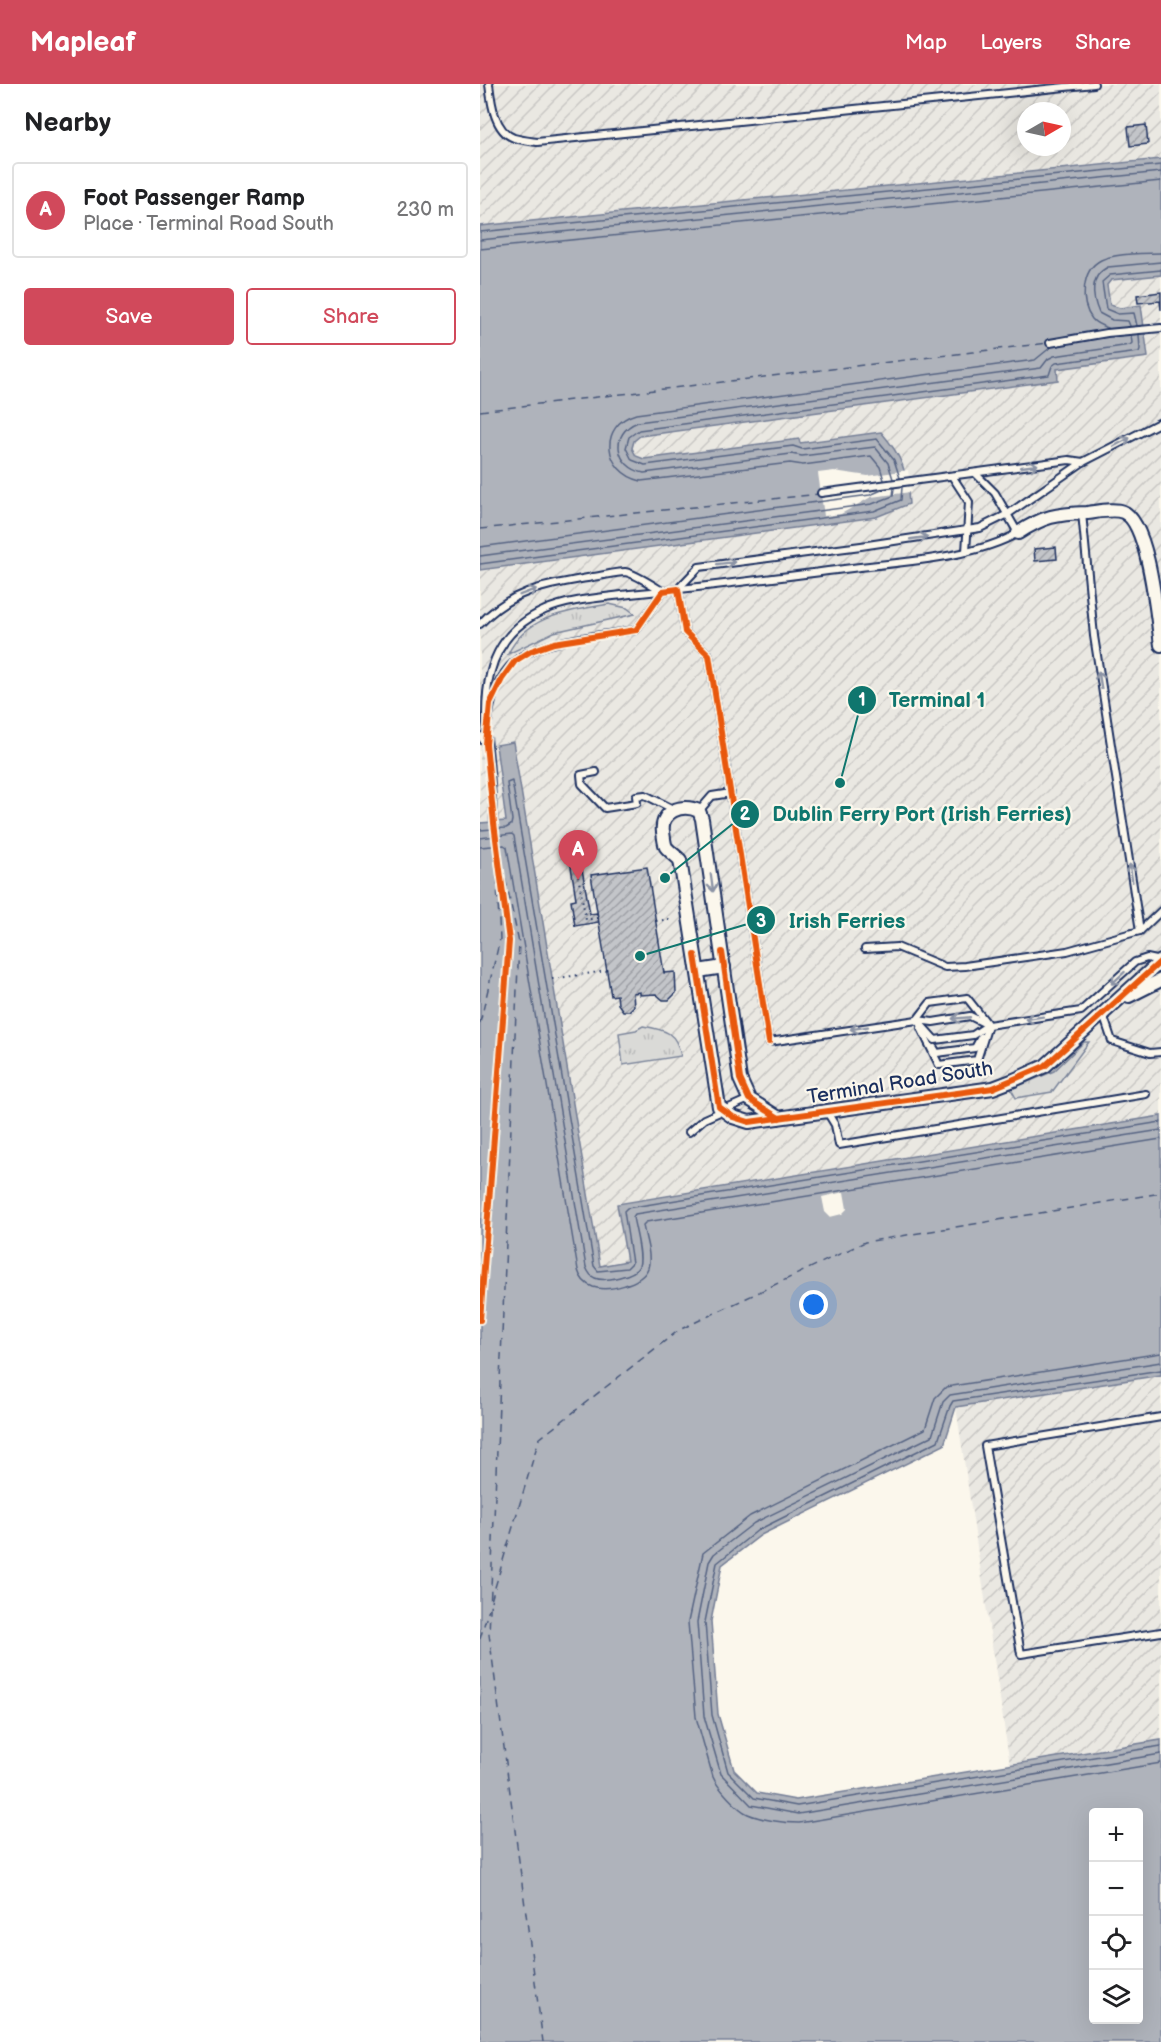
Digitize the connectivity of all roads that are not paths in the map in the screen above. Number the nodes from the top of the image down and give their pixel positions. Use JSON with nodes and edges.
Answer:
{"nodes":[{"id":1,"x":489,"y":84,"type":"edge"},
{"id":2,"x":1094,"y":84,"type":"edge"},
{"id":3,"x":1161,"y":328,"type":"edge"},
{"id":4,"x":1050,"y":343,"type":"dead end"},
{"id":5,"x":1161,"y":422,"type":"edge"},
{"id":6,"x":1083,"y":462,"type":"junction"},
{"id":7,"x":975,"y":472,"type":"junction"},
{"id":8,"x":952,"y":476,"type":"junction"},
{"id":9,"x":821,"y":494,"type":"dead end"},
{"id":10,"x":1082,"y":513,"type":"junction"},
{"id":11,"x":1008,"y":514,"type":"junction"},
{"id":12,"x":968,"y":530,"type":"junction"},
{"id":13,"x":1018,"y":533,"type":"junction"},
{"id":14,"x":966,"y":552,"type":"junction"},
{"id":15,"x":678,"y":589,"type":"junction"},
{"id":16,"x":663,"y":591,"type":"junction"},
{"id":17,"x":480,"y":624,"type":"edge"},
{"id":18,"x":1161,"y":645,"type":"edge"},
{"id":19,"x":480,"y":736,"type":"edge"},
{"id":20,"x":486,"y":744,"type":"junction"},
{"id":21,"x":596,"y":772,"type":"dead end"},
{"id":22,"x":731,"y":792,"type":"junction"},
{"id":23,"x":673,"y":809,"type":"junction"},
{"id":24,"x":699,"y":811,"type":"junction"},
{"id":25,"x":1161,"y":911,"type":"edge"},
{"id":26,"x":1140,"y":931,"type":"junction"},
{"id":27,"x":865,"y":949,"type":"dead end"},
{"id":28,"x":1161,"y":961,"type":"edge"},
{"id":29,"x":724,"y":967,"type":"junction"},
{"id":30,"x":698,"y":971,"type":"junction"},
{"id":31,"x":1161,"y":980,"type":"edge"},
{"id":32,"x":1114,"y":1003,"type":"junction"},
{"id":33,"x":1103,"y":1014,"type":"junction"},
{"id":34,"x":917,"y":1020,"type":"junction"},
{"id":35,"x":988,"y":1025,"type":"junction"},
{"id":36,"x":1161,"y":1052,"type":"edge"},
{"id":37,"x":1146,"y":1094,"type":"dead end"},
{"id":38,"x":749,"y":1099,"type":"junction"},
{"id":39,"x":723,"y":1110,"type":"junction"},
{"id":40,"x":828,"y":1112,"type":"junction"},
{"id":41,"x":779,"y":1118,"type":"junction"},
{"id":42,"x":689,"y":1132,"type":"dead end"},
{"id":43,"x":1161,"y":1417,"type":"edge"},
{"id":44,"x":1161,"y":1632,"type":"edge"}],
"edges":[{"from":1,"to":2,"type":"lane"},
{"from":3,"to":4,"type":"lane"},
{"from":6,"to":5,"type":"lane","one_way":true},
{"from":7,"to":6,"type":"lane","one_way":true},
{"from":6,"to":11,"type":"lane"},
{"from":7,"to":8,"type":"lane"},
{"from":7,"to":11,"type":"lane"},
{"from":8,"to":9,"type":"lane"},
{"from":8,"to":12,"type":"lane"},
{"from":10,"to":13,"type":"street"},
{"from":10,"to":18,"type":"street"},
{"from":26,"to":10,"type":"lane","one_way":true},
{"from":11,"to":12,"type":"lane"},
{"from":11,"to":13,"type":"lane"},
{"from":12,"to":14,"type":"lane"},
{"from":15,"to":12,"type":"lane","one_way":true},
{"from":13,"to":14,"type":"lane"},
{"from":14,"to":15,"type":"lane"},
{"from":15,"to":16,"type":"lane"},
{"from":15,"to":22,"type":"lane"},
{"from":17,"to":16,"type":"lane","one_way":true},
{"from":16,"to":20,"type":"lane"},
{"from":16,"to":20,"type":"lane","bridge":true},
{"from":19,"to":20,"type":"lane"},
{"from":21,"to":23,"type":"lane"},
{"from":22,"to":24,"type":"lane"},
{"from":34,"to":22,"type":"lane","one_way":true},
{"from":23,"to":24,"type":"street"},
{"from":23,"to":30,"type":"street"},
{"from":24,"to":29,"type":"street","one_way":true},
{"from":25,"to":26,"type":"lane"},
{"from":26,"to":27,"type":"lane"},
{"from":28,"to":32,"type":"street","name":"Terminal Road South"},
{"from":28,"to":35,"type":"lane","one_way":true},
{"from":29,"to":30,"type":"street"},
{"from":29,"to":38,"type":"street"},
{"from":30,"to":39,"type":"street"},
{"from":31,"to":32,"type":"street","name":"Terminal Road South"},
{"from":32,"to":33,"type":"street","name":"Terminal Road South"},
{"from":33,"to":36,"type":"lane"},
{"from":33,"to":40,"type":"street","name":"Terminal Road South"},
{"from":35,"to":34,"type":"lane","one_way":true},
{"from":34,"to":35,"type":"lane"},
{"from":34,"to":35,"type":"lane"},
{"from":34,"to":35,"type":"lane"},
{"from":34,"to":35,"type":"lane"},
{"from":37,"to":40,"type":"lane"},
{"from":38,"to":39,"type":"lane"},
{"from":38,"to":41,"type":"street"},
{"from":39,"to":41,"type":"street","name":"Terminal Road South"},
{"from":39,"to":42,"type":"lane"},
{"from":40,"to":41,"type":"street","name":"Terminal Road South"},
{"from":43,"to":44,"type":"lane"}]}
